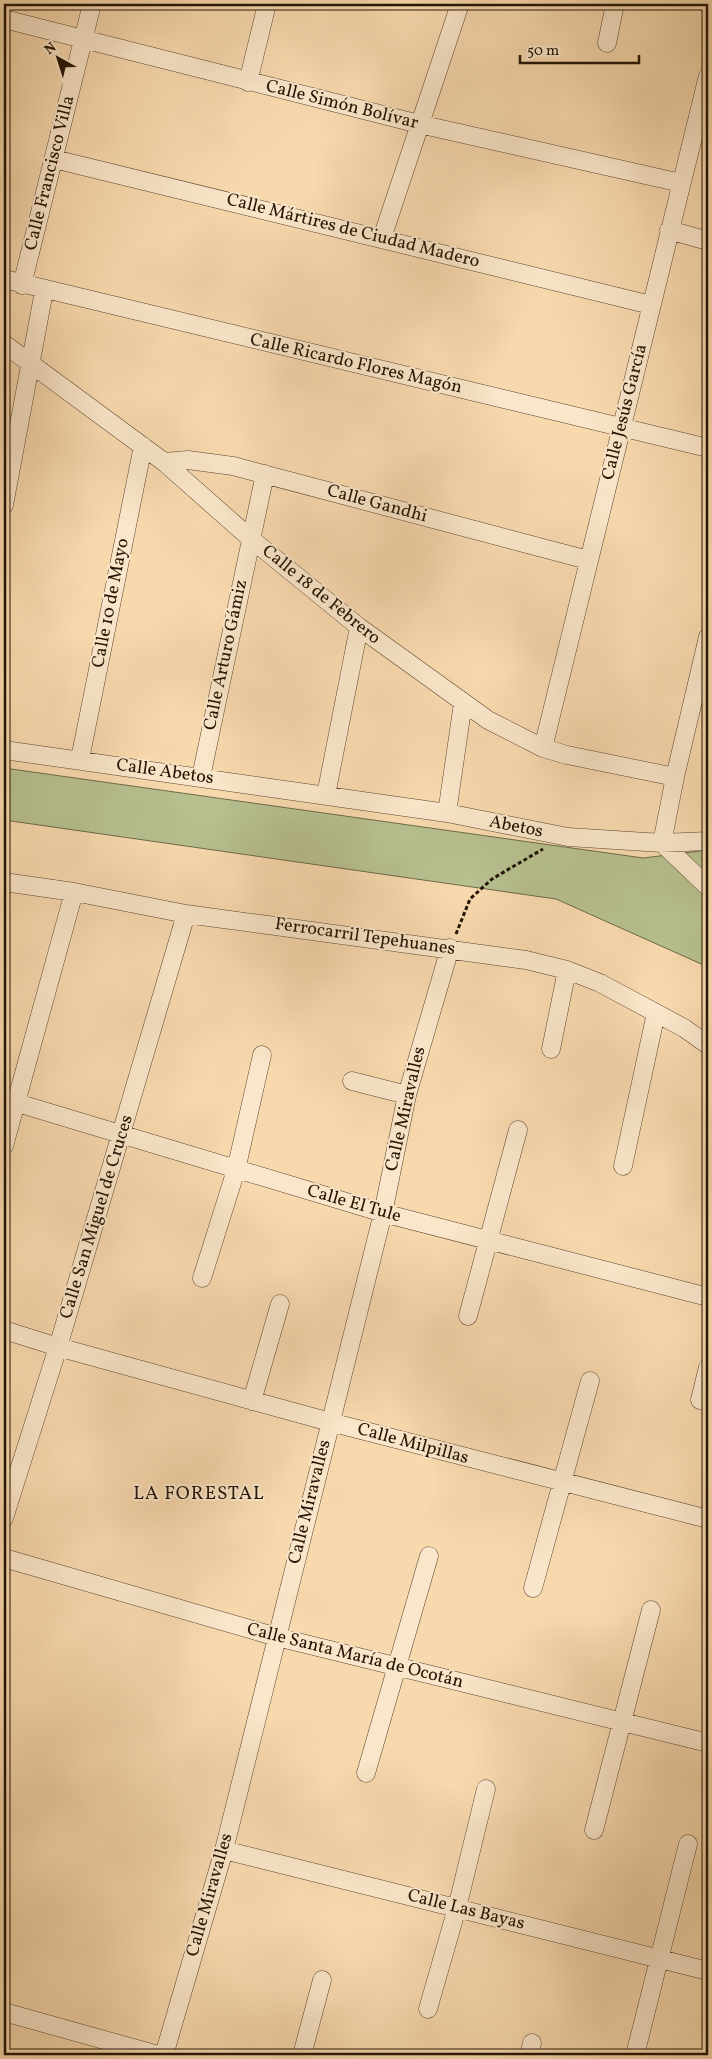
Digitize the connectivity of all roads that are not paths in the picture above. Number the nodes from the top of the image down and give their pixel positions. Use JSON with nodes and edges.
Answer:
{"nodes":[{"id":1,"x":92,"y":4,"type":"edge"},
{"id":2,"x":267,"y":4,"type":"edge"},
{"id":3,"x":460,"y":4,"type":"edge"},
{"id":4,"x":614,"y":4,"type":"edge"},
{"id":5,"x":4,"y":20,"type":"edge"},
{"id":6,"x":84,"y":39,"type":"junction"},
{"id":7,"x":607,"y":42,"type":"dead end"},
{"id":8,"x":708,"y":76,"type":"edge"},
{"id":9,"x":248,"y":82,"type":"junction"},
{"id":10,"x":418,"y":124,"type":"junction"},
{"id":11,"x":54,"y":159,"type":"junction"},
{"id":12,"x":681,"y":183,"type":"junction"},
{"id":13,"x":669,"y":230,"type":"junction"},
{"id":14,"x":382,"y":238,"type":"junction"},
{"id":15,"x":708,"y":241,"type":"edge"},
{"id":16,"x":4,"y":280,"type":"edge"},
{"id":17,"x":22,"y":285,"type":"junction"},
{"id":18,"x":44,"y":290,"type":"junction"},
{"id":19,"x":651,"y":305,"type":"junction"},
{"id":20,"x":4,"y":344,"type":"edge"},
{"id":21,"x":30,"y":364,"type":"junction"},
{"id":22,"x":623,"y":428,"type":"junction"},
{"id":23,"x":143,"y":446,"type":"junction"},
{"id":24,"x":708,"y":448,"type":"edge"},
{"id":25,"x":164,"y":462,"type":"junction"},
{"id":26,"x":265,"y":474,"type":"junction"},
{"id":27,"x":4,"y":505,"type":"edge"},
{"id":28,"x":250,"y":538,"type":"junction"},
{"id":29,"x":588,"y":560,"type":"junction"},
{"id":30,"x":359,"y":627,"type":"junction"},
{"id":31,"x":708,"y":637,"type":"edge"},
{"id":32,"x":463,"y":703,"type":"junction"},
{"id":33,"x":543,"y":748,"type":"junction"},
{"id":34,"x":4,"y":750,"type":"edge"},
{"id":35,"x":80,"y":759,"type":"junction"},
{"id":36,"x":201,"y":777,"type":"junction"},
{"id":37,"x":674,"y":777,"type":"junction"},
{"id":38,"x":326,"y":795,"type":"junction"},
{"id":39,"x":447,"y":813,"type":"junction"},
{"id":40,"x":708,"y":841,"type":"edge"},
{"id":41,"x":662,"y":843,"type":"junction"},
{"id":42,"x":4,"y":882,"type":"edge"},
{"id":43,"x":708,"y":887,"type":"edge"},
{"id":44,"x":74,"y":892,"type":"junction"},
{"id":45,"x":186,"y":914,"type":"junction"},
{"id":46,"x":450,"y":948,"type":"junction"},
{"id":47,"x":567,"y":970,"type":"junction"},
{"id":48,"x":656,"y":1013,"type":"junction"},
{"id":49,"x":708,"y":1045,"type":"edge"},
{"id":50,"x":552,"y":1049,"type":"dead end"},
{"id":51,"x":262,"y":1054,"type":"dead end"},
{"id":52,"x":352,"y":1081,"type":"dead end"},
{"id":53,"x":407,"y":1095,"type":"junction"},
{"id":54,"x":10,"y":1101,"type":"edge"},
{"id":55,"x":518,"y":1130,"type":"dead end"},
{"id":56,"x":122,"y":1133,"type":"junction"},
{"id":57,"x":4,"y":1146,"type":"edge"},
{"id":58,"x":623,"y":1166,"type":"dead end"},
{"id":59,"x":236,"y":1170,"type":"junction"},
{"id":60,"x":382,"y":1213,"type":"junction"},
{"id":61,"x":488,"y":1240,"type":"junction"},
{"id":62,"x":202,"y":1278,"type":"dead end"},
{"id":63,"x":708,"y":1297,"type":"edge"},
{"id":64,"x":280,"y":1304,"type":"dead end"},
{"id":65,"x":468,"y":1316,"type":"dead end"},
{"id":66,"x":4,"y":1330,"type":"edge"},
{"id":67,"x":58,"y":1347,"type":"junction"},
{"id":68,"x":708,"y":1367,"type":"edge"},
{"id":69,"x":590,"y":1381,"type":"dead end"},
{"id":70,"x":700,"y":1400,"type":"dead end"},
{"id":71,"x":252,"y":1401,"type":"junction"},
{"id":72,"x":330,"y":1422,"type":"junction"},
{"id":73,"x":561,"y":1483,"type":"junction"},
{"id":74,"x":4,"y":1518,"type":"edge"},
{"id":75,"x":708,"y":1519,"type":"edge"},
{"id":76,"x":429,"y":1556,"type":"dead end"},
{"id":77,"x":4,"y":1558,"type":"edge"},
{"id":78,"x":533,"y":1588,"type":"dead end"},
{"id":79,"x":651,"y":1610,"type":"dead end"},
{"id":80,"x":277,"y":1636,"type":"junction"},
{"id":81,"x":397,"y":1667,"type":"junction"},
{"id":82,"x":622,"y":1723,"type":"junction"},
{"id":83,"x":708,"y":1743,"type":"edge"},
{"id":84,"x":366,"y":1773,"type":"dead end"},
{"id":85,"x":486,"y":1789,"type":"dead end"},
{"id":86,"x":594,"y":1830,"type":"dead end"},
{"id":87,"x":688,"y":1844,"type":"dead end"},
{"id":88,"x":224,"y":1850,"type":"junction"},
{"id":89,"x":457,"y":1908,"type":"junction"},
{"id":90,"x":659,"y":1959,"type":"junction"},
{"id":91,"x":708,"y":1971,"type":"edge"},
{"id":92,"x":322,"y":1980,"type":"dead end"},
{"id":93,"x":428,"y":2009,"type":"dead end"},
{"id":94,"x":4,"y":2012,"type":"edge"},
{"id":95,"x":158,"y":2055,"type":"edge"},
{"id":96,"x":164,"y":2055,"type":"edge"},
{"id":97,"x":302,"y":2055,"type":"edge"},
{"id":98,"x":635,"y":2055,"type":"edge"}],
"edges":[{"from":1,"to":6,"type":"street","name":"Calle Francisco Villa"},
{"from":2,"to":9,"type":"street"},
{"from":3,"to":10,"type":"street"},
{"from":4,"to":7,"type":"street"},
{"from":5,"to":6,"type":"street","name":"Calle Simón Bolívar"},
{"from":6,"to":9,"type":"street","name":"Calle Simón Bolívar"},
{"from":6,"to":11,"type":"street","name":"Calle Francisco Villa"},
{"from":8,"to":12,"type":"street","name":"Calle Jesús García"},
{"from":9,"to":10,"type":"street","name":"Calle Simón Bolívar"},
{"from":10,"to":12,"type":"street","name":"Calle Simón Bolívar"},
{"from":10,"to":14,"type":"street"},
{"from":11,"to":14,"type":"street","name":"Calle Mártires de Ciudad Madero"},
{"from":11,"to":17,"type":"street","name":"Calle Francisco Villa"},
{"from":12,"to":13,"type":"street","name":"Calle Jesús García"},
{"from":13,"to":15,"type":"street"},
{"from":13,"to":19,"type":"street","name":"Calle Jesús García"},
{"from":14,"to":19,"type":"street","name":"Calle Mártires de Ciudad Madero"},
{"from":16,"to":17,"type":"street","name":"Calle Ricardo Flores Magón"},
{"from":17,"to":18,"type":"street","name":"Calle Ricardo Flores Magón"},
{"from":18,"to":21,"type":"street"},
{"from":18,"to":22,"type":"street","name":"Calle Ricardo Flores Magón"},
{"from":19,"to":22,"type":"street","name":"Calle Jesús García"},
{"from":20,"to":21,"type":"street","name":"Calle 18 de Febrero"},
{"from":21,"to":23,"type":"street","name":"Calle 18 de Febrero"},
{"from":21,"to":27,"type":"street"},
{"from":22,"to":24,"type":"street","name":"Calle Ricardo Flores Magón"},
{"from":22,"to":29,"type":"street","name":"Calle Jesús García"},
{"from":23,"to":25,"type":"street","name":"Calle 18 de Febrero"},
{"from":23,"to":35,"type":"street","name":"Calle 10 de Mayo"},
{"from":25,"to":26,"type":"street","name":"Calle Gandhi"},
{"from":25,"to":28,"type":"street","name":"Calle 18 de Febrero"},
{"from":26,"to":28,"type":"street","name":"Calle Arturo Gámiz"},
{"from":26,"to":29,"type":"street","name":"Calle Gandhi"},
{"from":28,"to":30,"type":"street","name":"Calle 18 de Febrero"},
{"from":28,"to":36,"type":"street","name":"Calle Arturo Gámiz"},
{"from":29,"to":33,"type":"street","name":"Calle Jesús García"},
{"from":30,"to":32,"type":"street","name":"Calle 18 de Febrero"},
{"from":30,"to":38,"type":"street"},
{"from":31,"to":37,"type":"street"},
{"from":32,"to":33,"type":"street","name":"Calle 18 de Febrero"},
{"from":32,"to":39,"type":"street"},
{"from":33,"to":37,"type":"street","name":"Calle 18 de Febrero"},
{"from":34,"to":35,"type":"street","name":"Calle Abetos"},
{"from":35,"to":36,"type":"street","name":"Calle Abetos"},
{"from":36,"to":38,"type":"street","name":"Calle Abetos"},
{"from":37,"to":41,"type":"street"},
{"from":38,"to":39,"type":"street","name":"Abetos"},
{"from":39,"to":41,"type":"street","name":"Abetos"},
{"from":40,"to":41,"type":"street","name":"Abetos"},
{"from":41,"to":43,"type":"street"},
{"from":42,"to":44,"type":"street","name":"Ferrocarril Tepehuanes"},
{"from":44,"to":45,"type":"street","name":"Ferrocarril Tepehuanes"},
{"from":44,"to":54,"type":"street"},
{"from":45,"to":46,"type":"street","name":"Ferrocarril Tepehuanes"},
{"from":45,"to":56,"type":"street","name":"Calle San Miguel de Cruces"},
{"from":46,"to":47,"type":"street","name":"Ferrocarril Tepehuanes"},
{"from":46,"to":53,"type":"street","name":"Calle Miravalles"},
{"from":47,"to":48,"type":"street","name":"Ferrocarril Tepehuanes"},
{"from":47,"to":50,"type":"street"},
{"from":48,"to":49,"type":"street","name":"Ferrocarril Tepehuanes"},
{"from":48,"to":58,"type":"street"},
{"from":51,"to":59,"type":"street"},
{"from":52,"to":53,"type":"street"},
{"from":53,"to":60,"type":"street","name":"Calle Miravalles"},
{"from":54,"to":56,"type":"street","name":"Calle El Tule"},
{"from":54,"to":57,"type":"street"},
{"from":55,"to":61,"type":"street"},
{"from":56,"to":59,"type":"street","name":"Calle El Tule"},
{"from":56,"to":67,"type":"street","name":"Calle San Miguel de Cruces"},
{"from":59,"to":60,"type":"street","name":"Calle El Tule"},
{"from":59,"to":62,"type":"street"},
{"from":60,"to":61,"type":"street","name":"Calle El Tule"},
{"from":60,"to":72,"type":"street","name":"Calle Miravalles"},
{"from":61,"to":63,"type":"street","name":"Calle El Tule"},
{"from":61,"to":65,"type":"street"},
{"from":64,"to":71,"type":"street"},
{"from":66,"to":67,"type":"street","name":"Calle Milpillas"},
{"from":67,"to":71,"type":"street","name":"Calle Milpillas"},
{"from":67,"to":74,"type":"street","name":"Calle San Miguel de Cruces"},
{"from":68,"to":70,"type":"street"},
{"from":69,"to":73,"type":"street"},
{"from":71,"to":72,"type":"street","name":"Calle Milpillas"},
{"from":72,"to":73,"type":"street","name":"Calle Milpillas"},
{"from":72,"to":80,"type":"street","name":"Calle Miravalles"},
{"from":73,"to":75,"type":"street","name":"Calle Milpillas"},
{"from":73,"to":78,"type":"street"},
{"from":76,"to":81,"type":"street"},
{"from":77,"to":80,"type":"street","name":"Calle Santa María de Ocotán"},
{"from":79,"to":82,"type":"street"},
{"from":80,"to":81,"type":"street","name":"Calle Santa María de Ocotán"},
{"from":80,"to":88,"type":"street","name":"Calle Miravalles"},
{"from":81,"to":82,"type":"street","name":"Calle Santa María de Ocotán"},
{"from":81,"to":84,"type":"street"},
{"from":82,"to":83,"type":"street","name":"Calle Santa María de Ocotán"},
{"from":82,"to":86,"type":"street"},
{"from":85,"to":89,"type":"street"},
{"from":87,"to":90,"type":"street"},
{"from":88,"to":89,"type":"street","name":"Calle Las Bayas"},
{"from":88,"to":96,"type":"street","name":"Calle Miravalles"},
{"from":89,"to":90,"type":"street","name":"Calle Las Bayas"},
{"from":89,"to":93,"type":"street"},
{"from":90,"to":91,"type":"street","name":"Calle Las Bayas"},
{"from":90,"to":98,"type":"street"},
{"from":92,"to":97,"type":"street"},
{"from":94,"to":95,"type":"street"}]}
